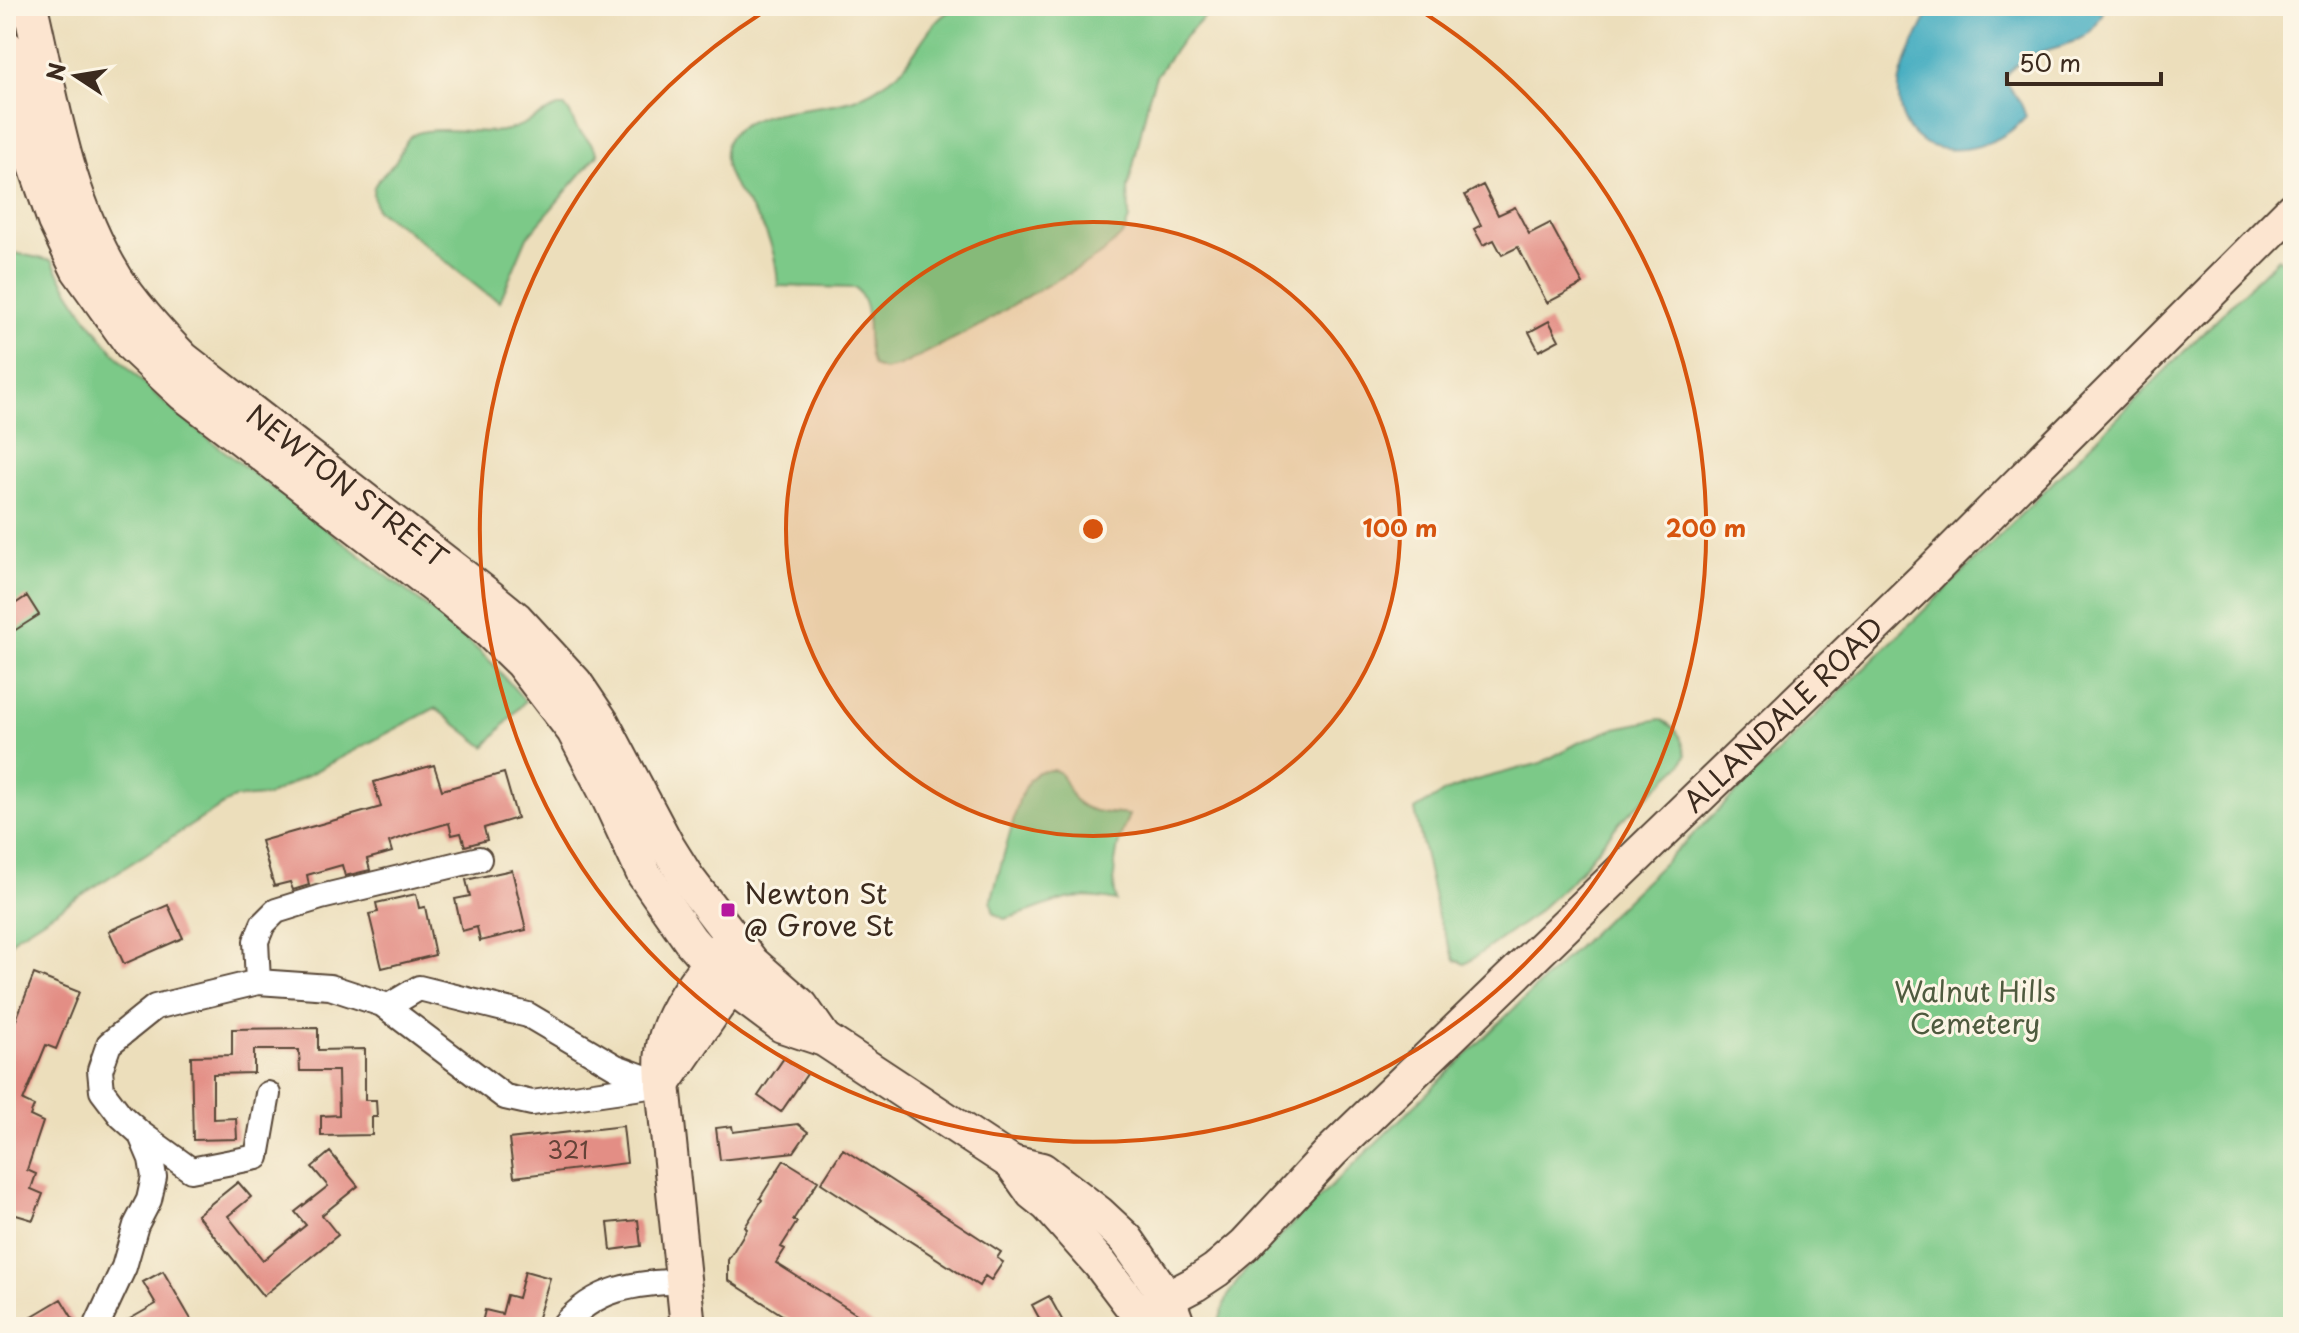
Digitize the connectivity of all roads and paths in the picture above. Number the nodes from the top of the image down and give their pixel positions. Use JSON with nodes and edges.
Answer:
{"nodes":[{"id":1,"x":30,"y":6,"type":"edge"},
{"id":2,"x":6,"y":47,"type":"edge"},
{"id":3,"x":2293,"y":209,"type":"edge"},
{"id":4,"x":479,"y":859,"type":"dead end"},
{"id":5,"x":731,"y":963,"type":"junction"},
{"id":6,"x":258,"y":982,"type":"junction"},
{"id":7,"x":387,"y":1007,"type":"junction"},
{"id":8,"x":663,"y":1084,"type":"junction"},
{"id":9,"x":268,"y":1094,"type":"dead end"},
{"id":10,"x":140,"y":1133,"type":"junction"},
{"id":11,"x":684,"y":1281,"type":"junction"},
{"id":12,"x":1157,"y":1310,"type":"edge"},
{"id":13,"x":96,"y":1327,"type":"edge"},
{"id":14,"x":562,"y":1327,"type":"edge"},
{"id":15,"x":688,"y":1327,"type":"edge"}],
"edges":[{"from":1,"to":5,"type":"main road","name":"NEWTON STREET"},
{"from":2,"to":5,"type":"main road","name":"NEWTON STREET"},
{"from":3,"to":12,"type":"main road","name":"ALLANDALE ROAD"},
{"from":4,"to":6,"type":"street"},
{"from":5,"to":8,"type":"main road"},
{"from":5,"to":12,"type":"main road"},
{"from":6,"to":7,"type":"street"},
{"from":6,"to":10,"type":"street"},
{"from":7,"to":8,"type":"street"},
{"from":7,"to":8,"type":"street"},
{"from":8,"to":11,"type":"main road"},
{"from":9,"to":10,"type":"street"},
{"from":10,"to":13,"type":"street"},
{"from":11,"to":14,"type":"street"},
{"from":11,"to":15,"type":"main road"}]}
